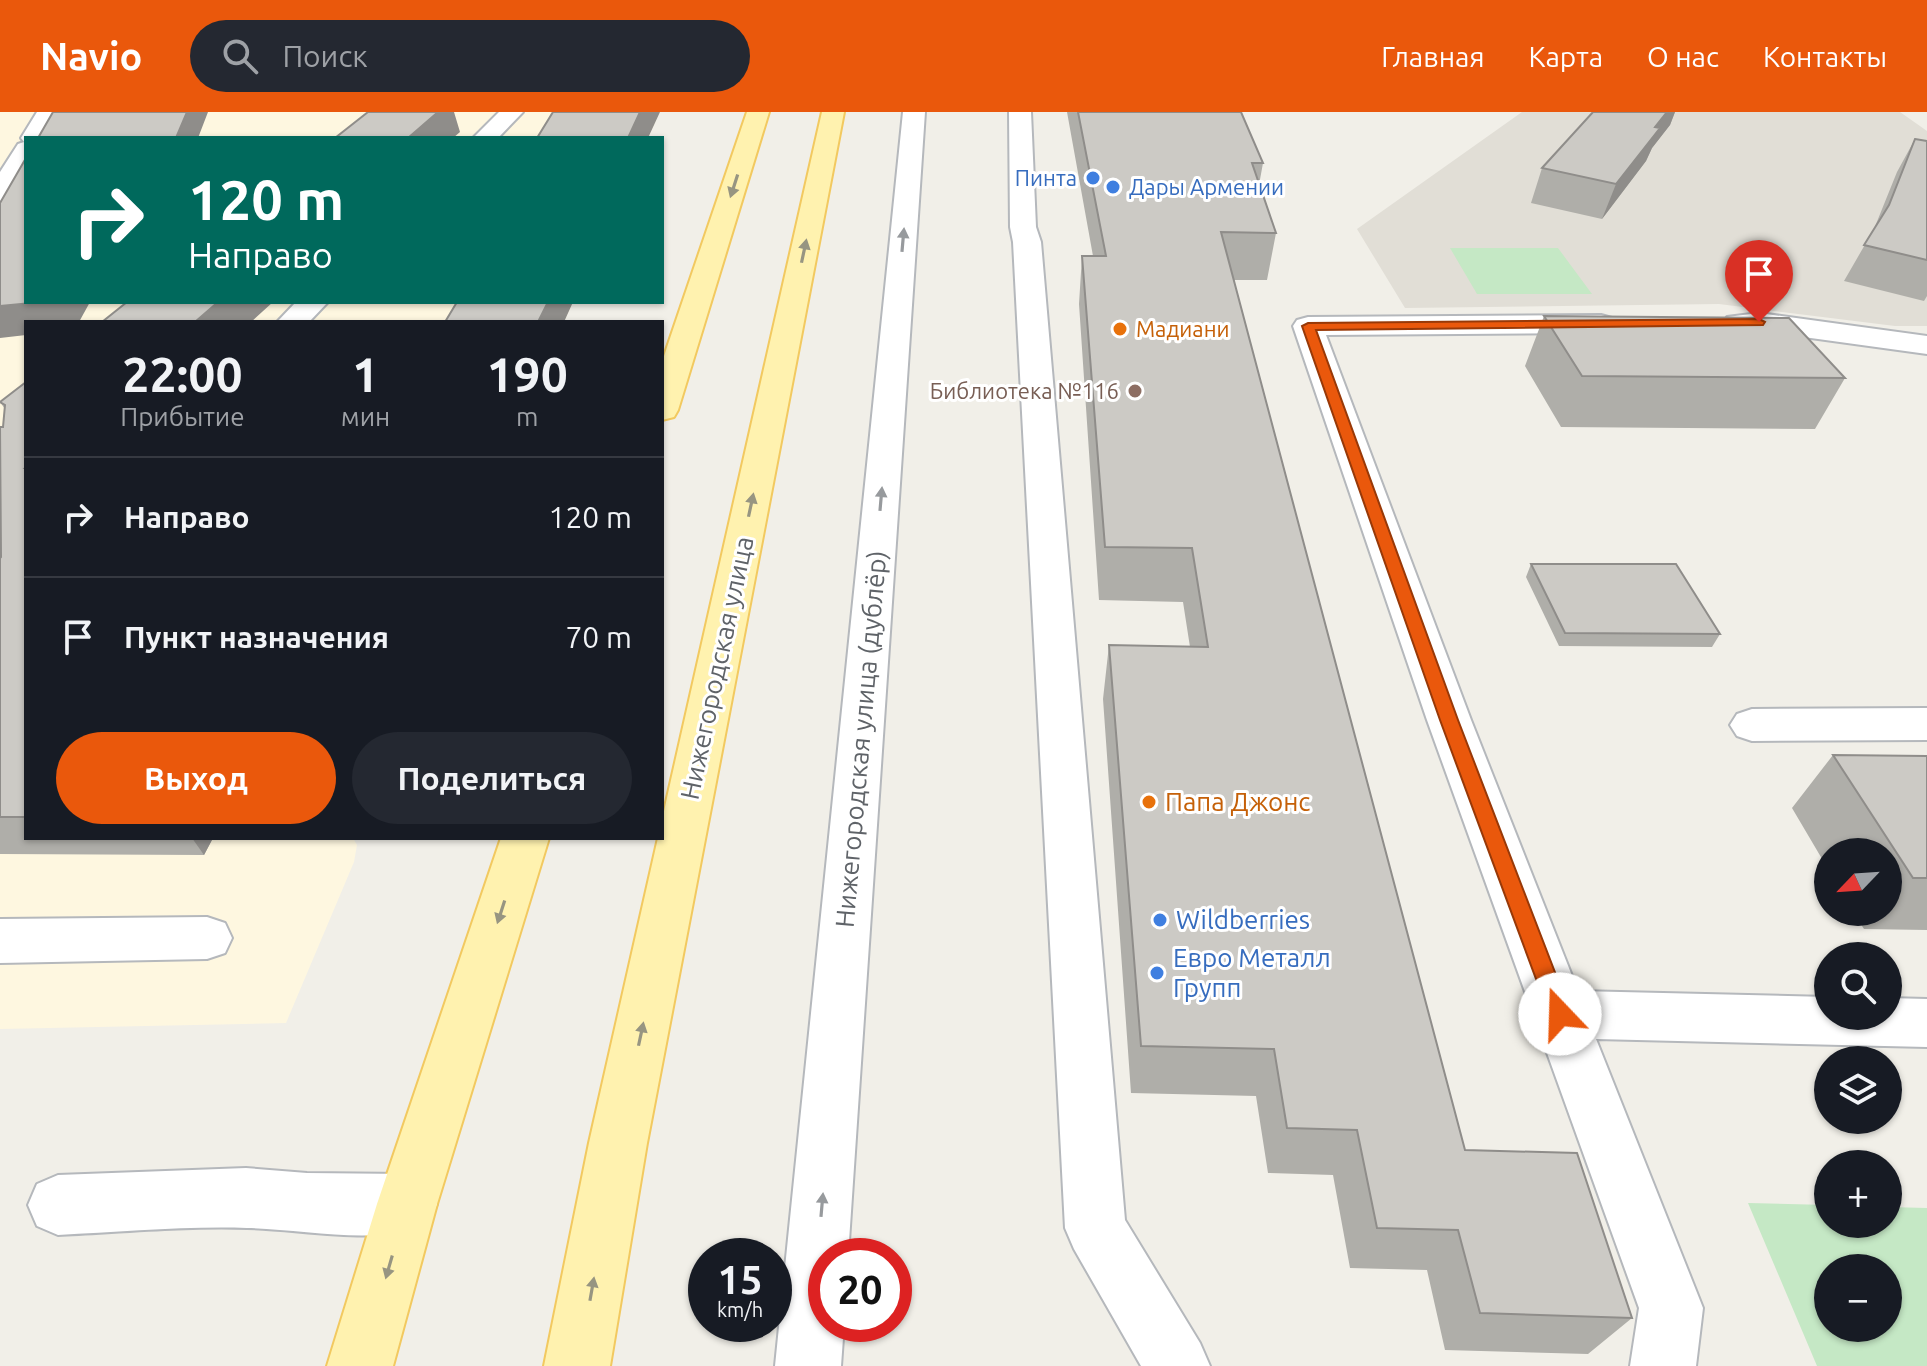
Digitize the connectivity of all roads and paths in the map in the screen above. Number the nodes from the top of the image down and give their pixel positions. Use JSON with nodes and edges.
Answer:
{"nodes":[{"id":1,"x":48,"y":112,"type":"edge"},
{"id":2,"x":512,"y":112,"type":"edge"},
{"id":3,"x":758,"y":112,"type":"edge"},
{"id":4,"x":833,"y":112,"type":"edge"},
{"id":5,"x":914,"y":112,"type":"edge"},
{"id":6,"x":1020,"y":112,"type":"edge"},
{"id":7,"x":34,"y":136,"type":"edge"},
{"id":8,"x":487,"y":136,"type":"edge"},
{"id":9,"x":24,"y":152,"type":"edge"},
{"id":10,"x":0,"y":193,"type":"edge"},
{"id":11,"x":311,"y":304,"type":"edge"},
{"id":12,"x":294,"y":320,"type":"edge"},
{"id":13,"x":1697,"y":323,"type":"edge"},
{"id":14,"x":1635,"y":324,"type":"edge"},
{"id":15,"x":1927,"y":345,"type":"edge"},
{"id":16,"x":664,"y":404,"type":"edge"},
{"id":17,"x":1927,"y":724,"type":"edge"},
{"id":18,"x":1752,"y":725,"type":"dead end"},
{"id":19,"x":524,"y":840,"type":"edge"},
{"id":20,"x":207,"y":938,"type":"dead end"},
{"id":21,"x":0,"y":941,"type":"edge"},
{"id":22,"x":1560,"y":1014,"type":"junction"},
{"id":23,"x":1927,"y":1023,"type":"edge"},
{"id":24,"x":407,"y":1204,"type":"junction"},
{"id":25,"x":58,"y":1205,"type":"dead end"},
{"id":26,"x":360,"y":1366,"type":"edge"},
{"id":27,"x":577,"y":1366,"type":"edge"},
{"id":28,"x":808,"y":1366,"type":"edge"},
{"id":29,"x":1177,"y":1366,"type":"edge"},
{"id":30,"x":1663,"y":1366,"type":"edge"}],
"edges":[{"from":1,"to":7,"type":"street"},
{"from":2,"to":8,"type":"street"},
{"from":3,"to":16,"type":"main road","one_way":true},
{"from":27,"to":4,"type":"main road","name":"Нижегородская улица","one_way":true},
{"from":28,"to":5,"type":"street","name":"Нижегородская улица (дублёр)","one_way":true},
{"from":6,"to":29,"type":"street"},
{"from":9,"to":10,"type":"street"},
{"from":11,"to":12,"type":"street"},
{"from":13,"to":15,"type":"street"},
{"from":14,"to":22,"type":"street"},
{"from":17,"to":18,"type":"street"},
{"from":19,"to":24,"type":"main road","one_way":true},
{"from":20,"to":21,"type":"street"},
{"from":22,"to":23,"type":"street"},
{"from":22,"to":30,"type":"street"},
{"from":24,"to":25,"type":"street"},
{"from":24,"to":26,"type":"main road","one_way":true}]}
